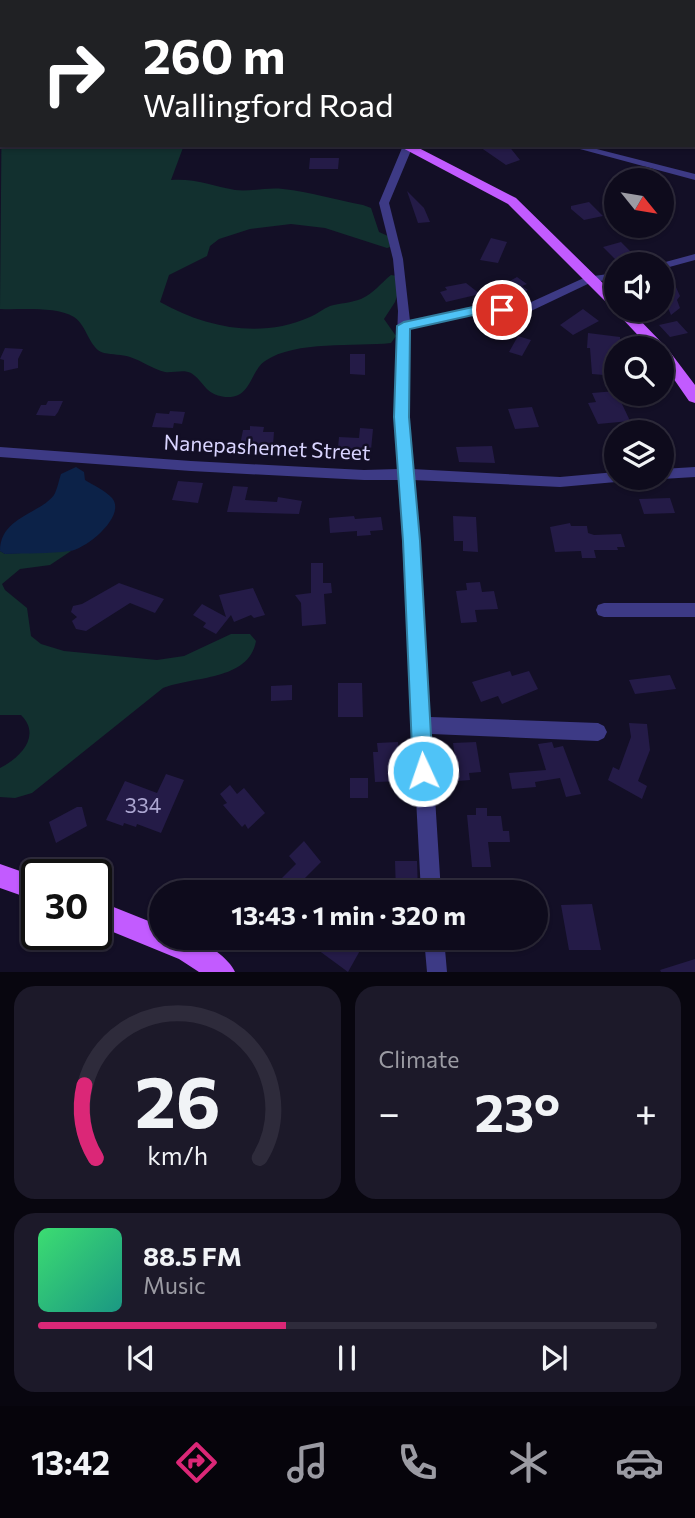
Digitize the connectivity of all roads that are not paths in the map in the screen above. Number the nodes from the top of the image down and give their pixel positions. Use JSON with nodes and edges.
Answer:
{"nodes":[{"id":1,"x":405,"y":147,"type":"edge"},
{"id":2,"x":577,"y":147,"type":"edge"},
{"id":3,"x":694,"y":176,"type":"edge"},
{"id":4,"x":695,"y":257,"type":"edge"},
{"id":5,"x":674,"y":263,"type":"edge"},
{"id":6,"x":604,"y":277,"type":"edge"},
{"id":7,"x":590,"y":279,"type":"junction"},
{"id":8,"x":604,"y":292,"type":"edge"},
{"id":9,"x":633,"y":322,"type":"edge"},
{"id":10,"x":404,"y":326,"type":"junction"},
{"id":11,"x":647,"y":336,"type":"edge"},
{"id":12,"x":674,"y":369,"type":"edge"},
{"id":13,"x":695,"y":397,"type":"edge"},
{"id":14,"x":0,"y":452,"type":"edge"},
{"id":15,"x":695,"y":472,"type":"edge"},
{"id":16,"x":674,"y":473,"type":"edge"},
{"id":17,"x":406,"y":474,"type":"junction"},
{"id":18,"x":604,"y":478,"type":"edge"},
{"id":19,"x":604,"y":610,"type":"dead end"},
{"id":20,"x":695,"y":610,"type":"edge"},
{"id":21,"x":420,"y":725,"type":"junction"},
{"id":22,"x":598,"y":732,"type":"dead end"},
{"id":23,"x":0,"y":876,"type":"edge"},
{"id":24,"x":430,"y":880,"type":"edge"},
{"id":25,"x":21,"y":883,"type":"edge"},
{"id":26,"x":112,"y":919,"type":"edge"},
{"id":27,"x":435,"y":950,"type":"edge"},
{"id":28,"x":222,"y":972,"type":"edge"},
{"id":29,"x":437,"y":972,"type":"edge"}],
"edges":[{"from":1,"to":7,"type":"main road"},
{"from":1,"to":10,"type":"street"},
{"from":2,"to":3,"type":"street"},
{"from":4,"to":5,"type":"street"},
{"from":6,"to":7,"type":"street"},
{"from":7,"to":8,"type":"main road"},
{"from":7,"to":10,"type":"street"},
{"from":9,"to":11,"type":"main road"},
{"from":10,"to":17,"type":"street"},
{"from":12,"to":13,"type":"main road"},
{"from":14,"to":17,"type":"street","name":"Nanepashemet Street"},
{"from":15,"to":16,"type":"street"},
{"from":17,"to":18,"type":"street","name":"Nanepashemet Street"},
{"from":17,"to":21,"type":"street"},
{"from":19,"to":20,"type":"street"},
{"from":21,"to":22,"type":"street"},
{"from":21,"to":24,"type":"street"},
{"from":23,"to":25,"type":"main road"},
{"from":26,"to":28,"type":"main road"},
{"from":27,"to":29,"type":"street"}]}
